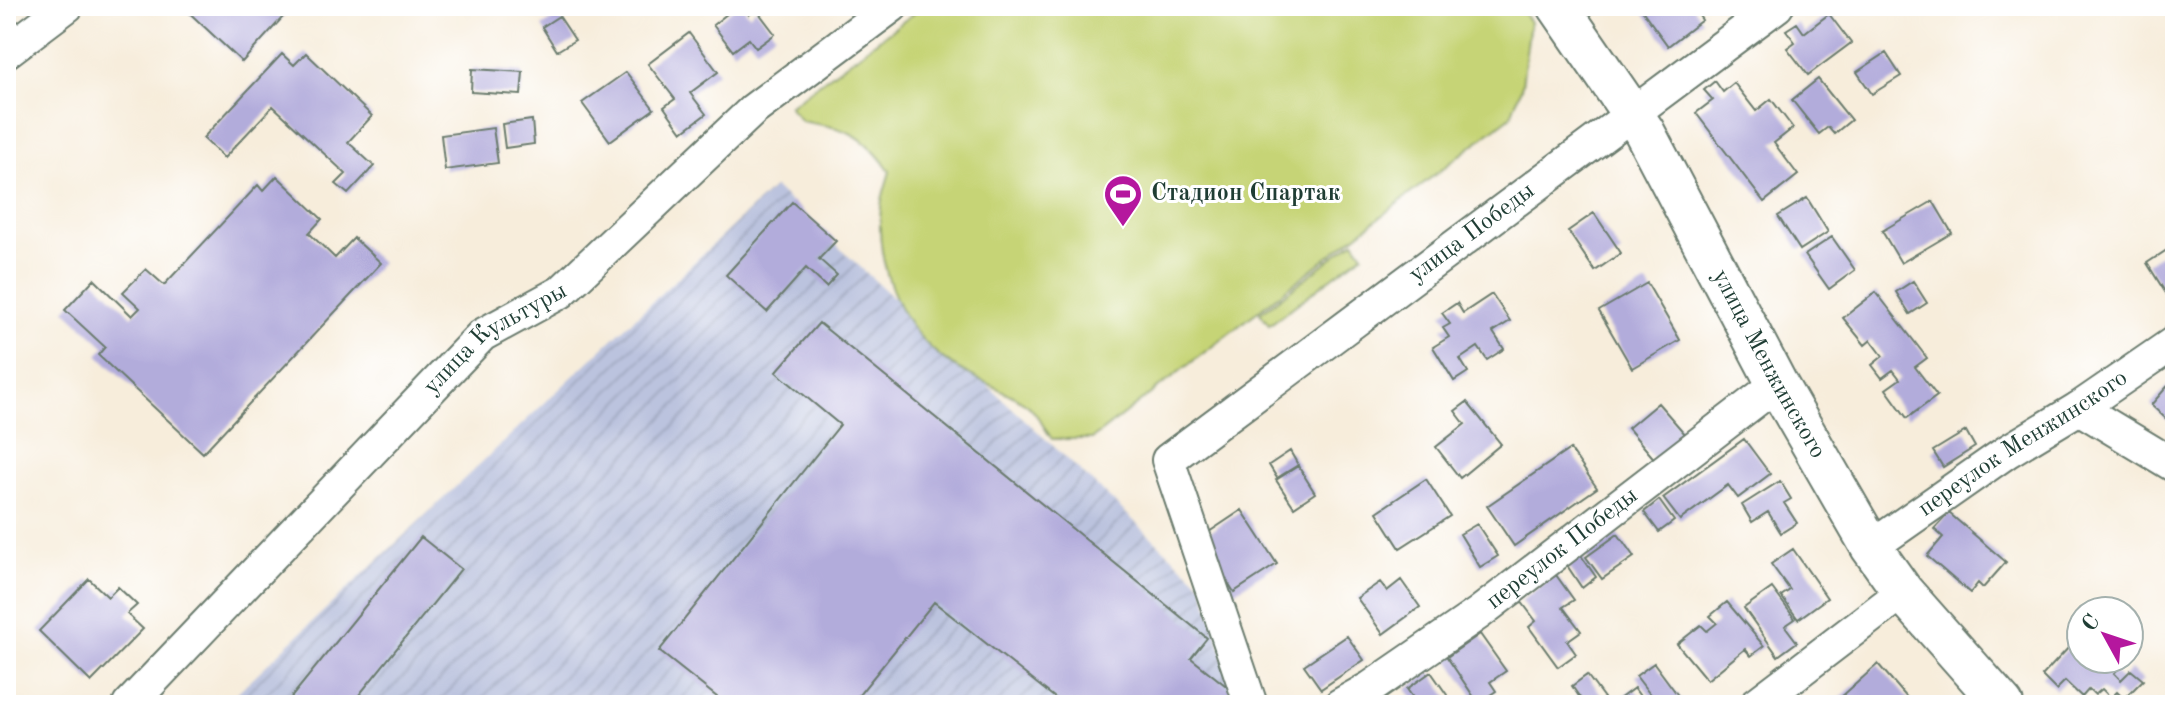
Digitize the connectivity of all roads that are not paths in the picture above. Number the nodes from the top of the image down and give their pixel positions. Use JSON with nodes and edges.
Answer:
{"nodes":[{"id":1,"x":67,"y":6,"type":"edge"},
{"id":2,"x":892,"y":6,"type":"edge"},
{"id":3,"x":1558,"y":6,"type":"edge"},
{"id":4,"x":1777,"y":6,"type":"edge"},
{"id":5,"x":6,"y":52,"type":"edge"},
{"id":6,"x":1633,"y":113,"type":"junction"},
{"id":7,"x":2175,"y":342,"type":"edge"},
{"id":8,"x":1777,"y":384,"type":"junction"},
{"id":9,"x":2079,"y":408,"type":"junction"},
{"id":10,"x":2175,"y":466,"type":"edge"},
{"id":11,"x":1871,"y":547,"type":"junction"},
{"id":12,"x":1903,"y":592,"type":"junction"},
{"id":13,"x":129,"y":705,"type":"edge"},
{"id":14,"x":1251,"y":705,"type":"edge"},
{"id":15,"x":1340,"y":705,"type":"edge"},
{"id":16,"x":1755,"y":705,"type":"edge"},
{"id":17,"x":2003,"y":705,"type":"edge"}],
"edges":[{"from":1,"to":5,"type":"street"},
{"from":2,"to":13,"type":"street","name":"улица Культуры"},
{"from":3,"to":6,"type":"street","name":"улица Менжинского"},
{"from":4,"to":6,"type":"street","name":"улица Победы"},
{"from":6,"to":8,"type":"street","name":"улица Менжинского"},
{"from":6,"to":14,"type":"street","name":"улица Победы"},
{"from":7,"to":9,"type":"street","name":"переулок Менжинского"},
{"from":8,"to":11,"type":"street","name":"улица Менжинского"},
{"from":8,"to":15,"type":"street","name":"переулок Победы"},
{"from":9,"to":10,"type":"street"},
{"from":9,"to":11,"type":"street","name":"переулок Менжинского"},
{"from":11,"to":12,"type":"street","name":"улица Менжинского"},
{"from":12,"to":16,"type":"street"},
{"from":12,"to":17,"type":"street","name":"улица Менжинского"}]}
